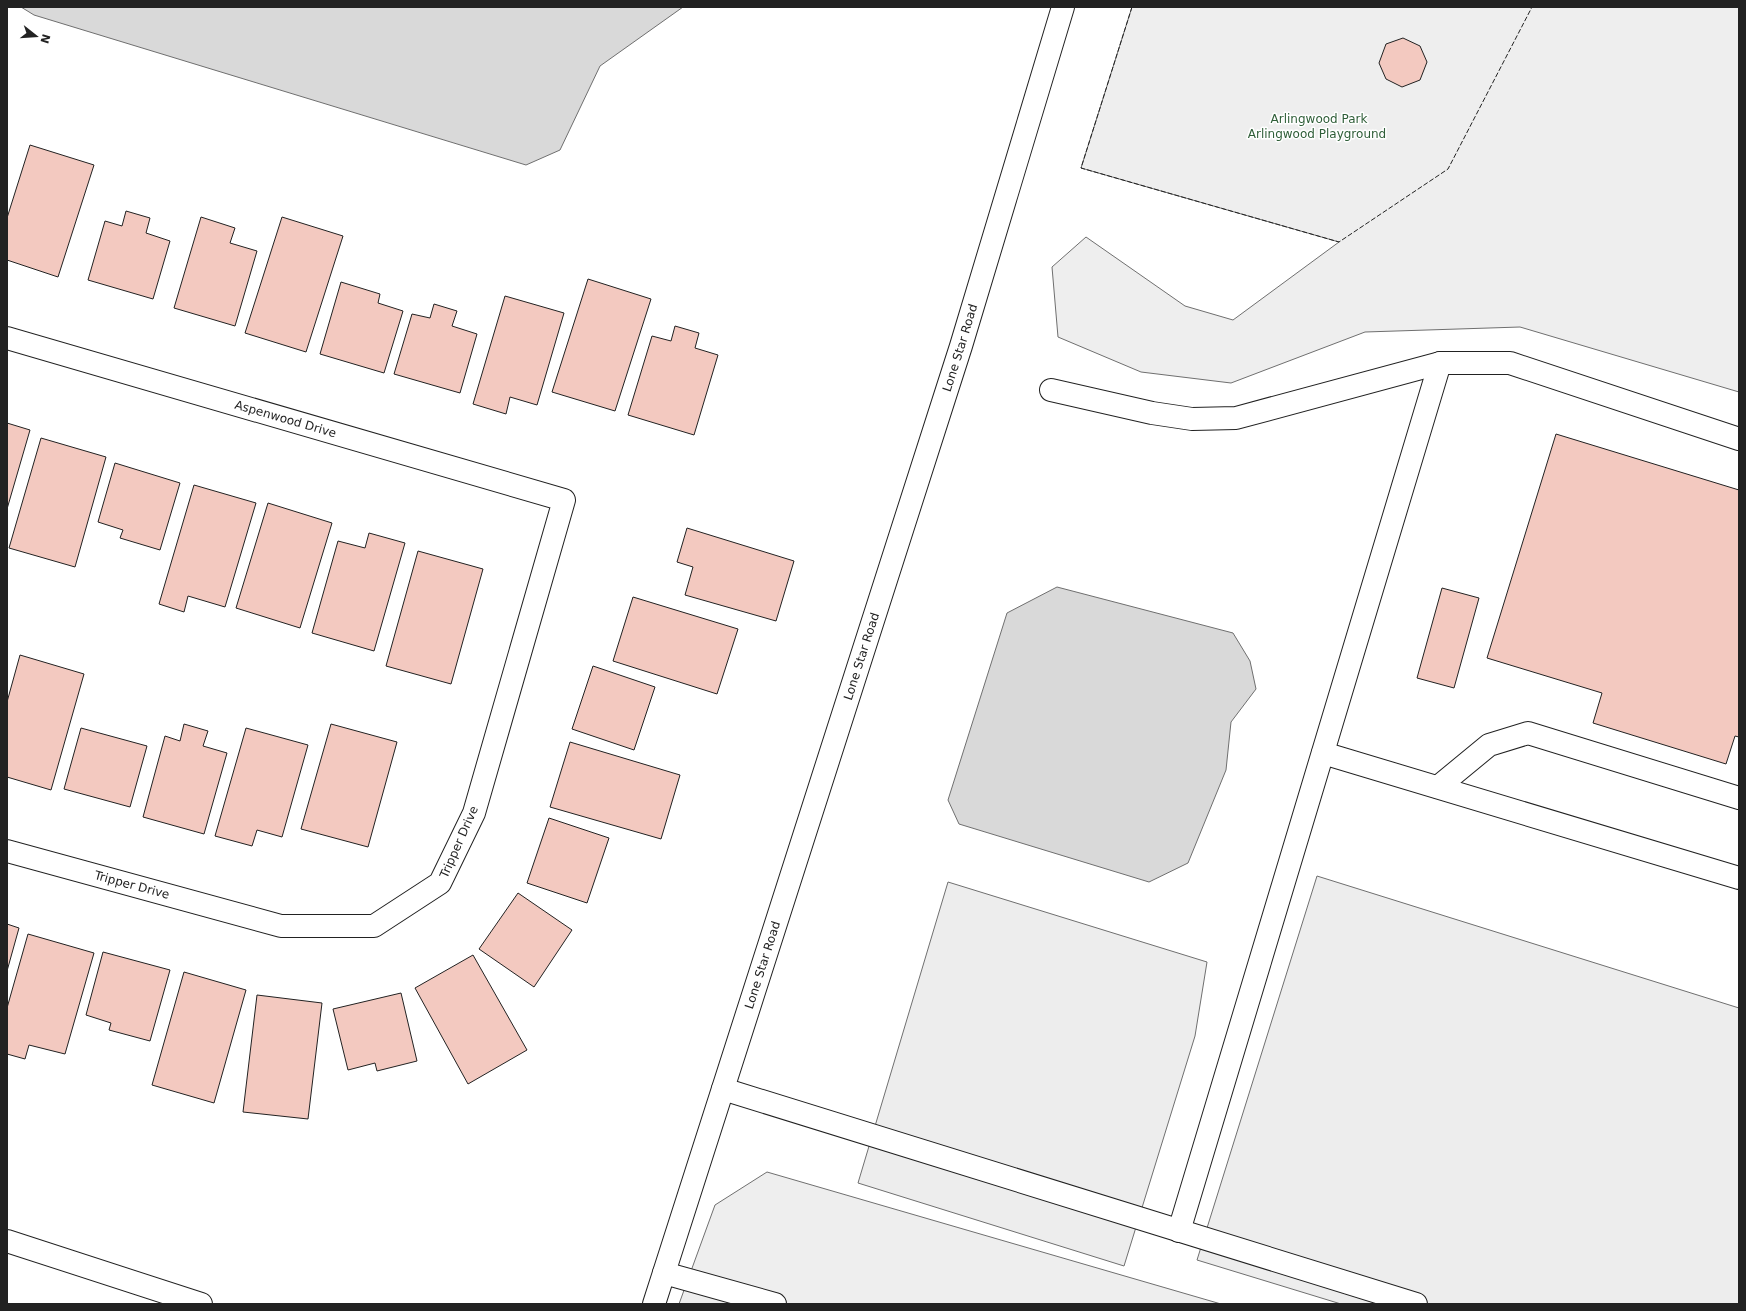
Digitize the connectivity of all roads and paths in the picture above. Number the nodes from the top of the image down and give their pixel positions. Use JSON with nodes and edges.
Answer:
{"nodes":[{"id":1,"x":1063,"y":7,"type":"edge"},
{"id":2,"x":7,"y":338,"type":"edge"},
{"id":3,"x":1440,"y":363,"type":"junction"},
{"id":4,"x":1051,"y":390,"type":"dead end"},
{"id":5,"x":1739,"y":439,"type":"edge"},
{"id":6,"x":564,"y":500,"type":"joint"},
{"id":7,"x":1323,"y":753,"type":"junction"},
{"id":8,"x":1438,"y":787,"type":"junction"},
{"id":9,"x":1739,"y":798,"type":"edge"},
{"id":10,"x":7,"y":851,"type":"edge"},
{"id":11,"x":1739,"y":878,"type":"edge"},
{"id":12,"x":723,"y":1089,"type":"junction"},
{"id":13,"x":1179,"y":1231,"type":"junction"},
{"id":14,"x":7,"y":1240,"type":"edge"},
{"id":15,"x":664,"y":1273,"type":"junction"},
{"id":16,"x":201,"y":1304,"type":"edge"},
{"id":17,"x":654,"y":1304,"type":"edge"},
{"id":18,"x":775,"y":1304,"type":"edge"},
{"id":19,"x":1416,"y":1304,"type":"edge"}],
"edges":[{"from":1,"to":12,"type":"street","name":"Lone Star Road"},
{"from":2,"to":6,"type":"street","name":"Aspenwood Drive"},
{"from":3,"to":4,"type":"street"},
{"from":3,"to":5,"type":"street"},
{"from":3,"to":7,"type":"street"},
{"from":6,"to":10,"type":"street","name":"Tripper Drive"},
{"from":7,"to":8,"type":"street"},
{"from":7,"to":13,"type":"street"},
{"from":8,"to":9,"type":"street"},
{"from":8,"to":11,"type":"street"},
{"from":12,"to":13,"type":"street"},
{"from":12,"to":15,"type":"street","name":"Lone Star Road"},
{"from":13,"to":19,"type":"street"},
{"from":14,"to":16,"type":"street"},
{"from":15,"to":17,"type":"street","name":"Lone Star Road"},
{"from":15,"to":18,"type":"street"}]}
